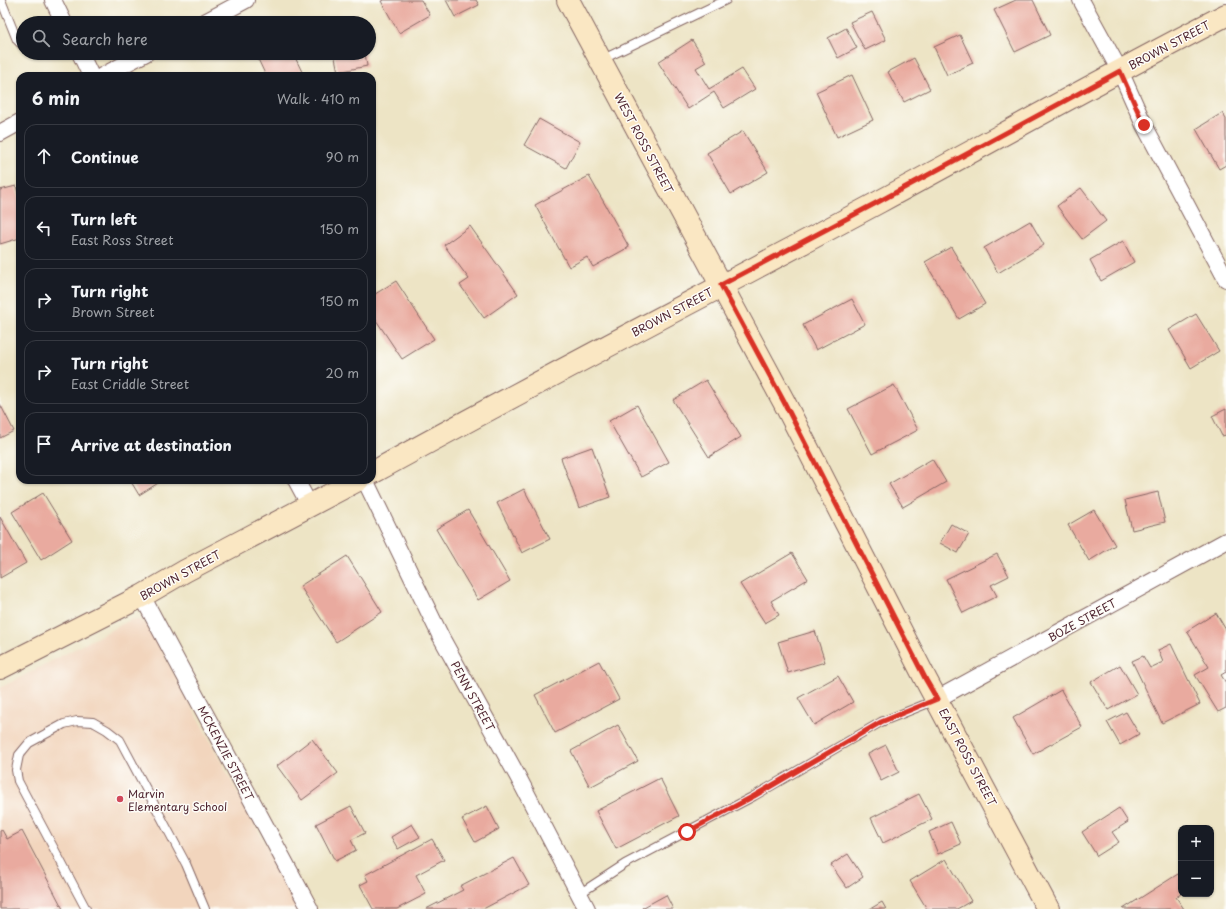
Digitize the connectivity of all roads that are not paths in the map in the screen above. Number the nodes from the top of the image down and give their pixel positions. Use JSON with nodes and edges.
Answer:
{"nodes":[{"id":1,"x":0,"y":0,"type":"edge"},
{"id":2,"x":53,"y":0,"type":"edge"},
{"id":3,"x":246,"y":0,"type":"edge"},
{"id":4,"x":568,"y":0,"type":"edge"},
{"id":5,"x":726,"y":0,"type":"edge"},
{"id":6,"x":1081,"y":0,"type":"edge"},
{"id":7,"x":1226,"y":15,"type":"edge"},
{"id":8,"x":61,"y":16,"type":"edge"},
{"id":9,"x":216,"y":16,"type":"edge"},
{"id":10,"x":16,"y":38,"type":"edge"},
{"id":11,"x":83,"y":60,"type":"edge"},
{"id":12,"x":133,"y":60,"type":"edge"},
{"id":13,"x":600,"y":60,"type":"junction"},
{"id":14,"x":1120,"y":71,"type":"junction"},
{"id":15,"x":89,"y":72,"type":"edge"},
{"id":16,"x":110,"y":72,"type":"edge"},
{"id":17,"x":16,"y":124,"type":"edge"},
{"id":18,"x":0,"y":133,"type":"edge"},
{"id":19,"x":1226,"y":279,"type":"edge"},
{"id":20,"x":721,"y":285,"type":"junction"},
{"id":21,"x":376,"y":470,"type":"edge"},
{"id":22,"x":298,"y":484,"type":"edge"},
{"id":23,"x":351,"y":484,"type":"edge"},
{"id":24,"x":367,"y":484,"type":"edge"},
{"id":25,"x":310,"y":506,"type":"junction"},
{"id":26,"x":1226,"y":541,"type":"edge"},
{"id":27,"x":142,"y":596,"type":"junction"},
{"id":28,"x":0,"y":668,"type":"edge"},
{"id":29,"x":937,"y":699,"type":"junction"},
{"id":30,"x":579,"y":894,"type":"junction"},
{"id":31,"x":86,"y":909,"type":"edge"},
{"id":32,"x":205,"y":909,"type":"edge"},
{"id":33,"x":310,"y":909,"type":"edge"},
{"id":34,"x":587,"y":909,"type":"edge"},
{"id":35,"x":1048,"y":909,"type":"edge"}],
"edges":[{"from":1,"to":10,"type":"lane"},
{"from":2,"to":8,"type":"street"},
{"from":3,"to":9,"type":"street"},
{"from":4,"to":13,"type":"main road","name":"WEST ROSS STREET"},
{"from":5,"to":13,"type":"lane"},
{"from":6,"to":14,"type":"street"},
{"from":7,"to":14,"type":"main road","name":"BROWN STREET"},
{"from":11,"to":15,"type":"street"},
{"from":12,"to":16,"type":"street"},
{"from":13,"to":20,"type":"main road","name":"WEST ROSS STREET"},
{"from":14,"to":19,"type":"street"},
{"from":14,"to":20,"type":"main road","name":"BROWN STREET"},
{"from":17,"to":18,"type":"street"},
{"from":20,"to":21,"type":"main road","name":"BROWN STREET"},
{"from":20,"to":29,"type":"main road","name":"EAST ROSS STREET"},
{"from":22,"to":25,"type":"street"},
{"from":23,"to":25,"type":"main road","name":"BROWN STREET"},
{"from":24,"to":30,"type":"street","name":"PENN STREET"},
{"from":25,"to":27,"type":"main road","name":"BROWN STREET"},
{"from":26,"to":29,"type":"street","name":"BOZE STREET"},
{"from":27,"to":28,"type":"main road","name":"BROWN STREET"},
{"from":27,"to":33,"type":"street","name":"MCKENZIE STREET"},
{"from":29,"to":30,"type":"lane"},
{"from":29,"to":35,"type":"main road","name":"EAST ROSS STREET"},
{"from":30,"to":34,"type":"street","name":"PENN STREET"},
{"from":31,"to":32,"type":"lane"}]}
